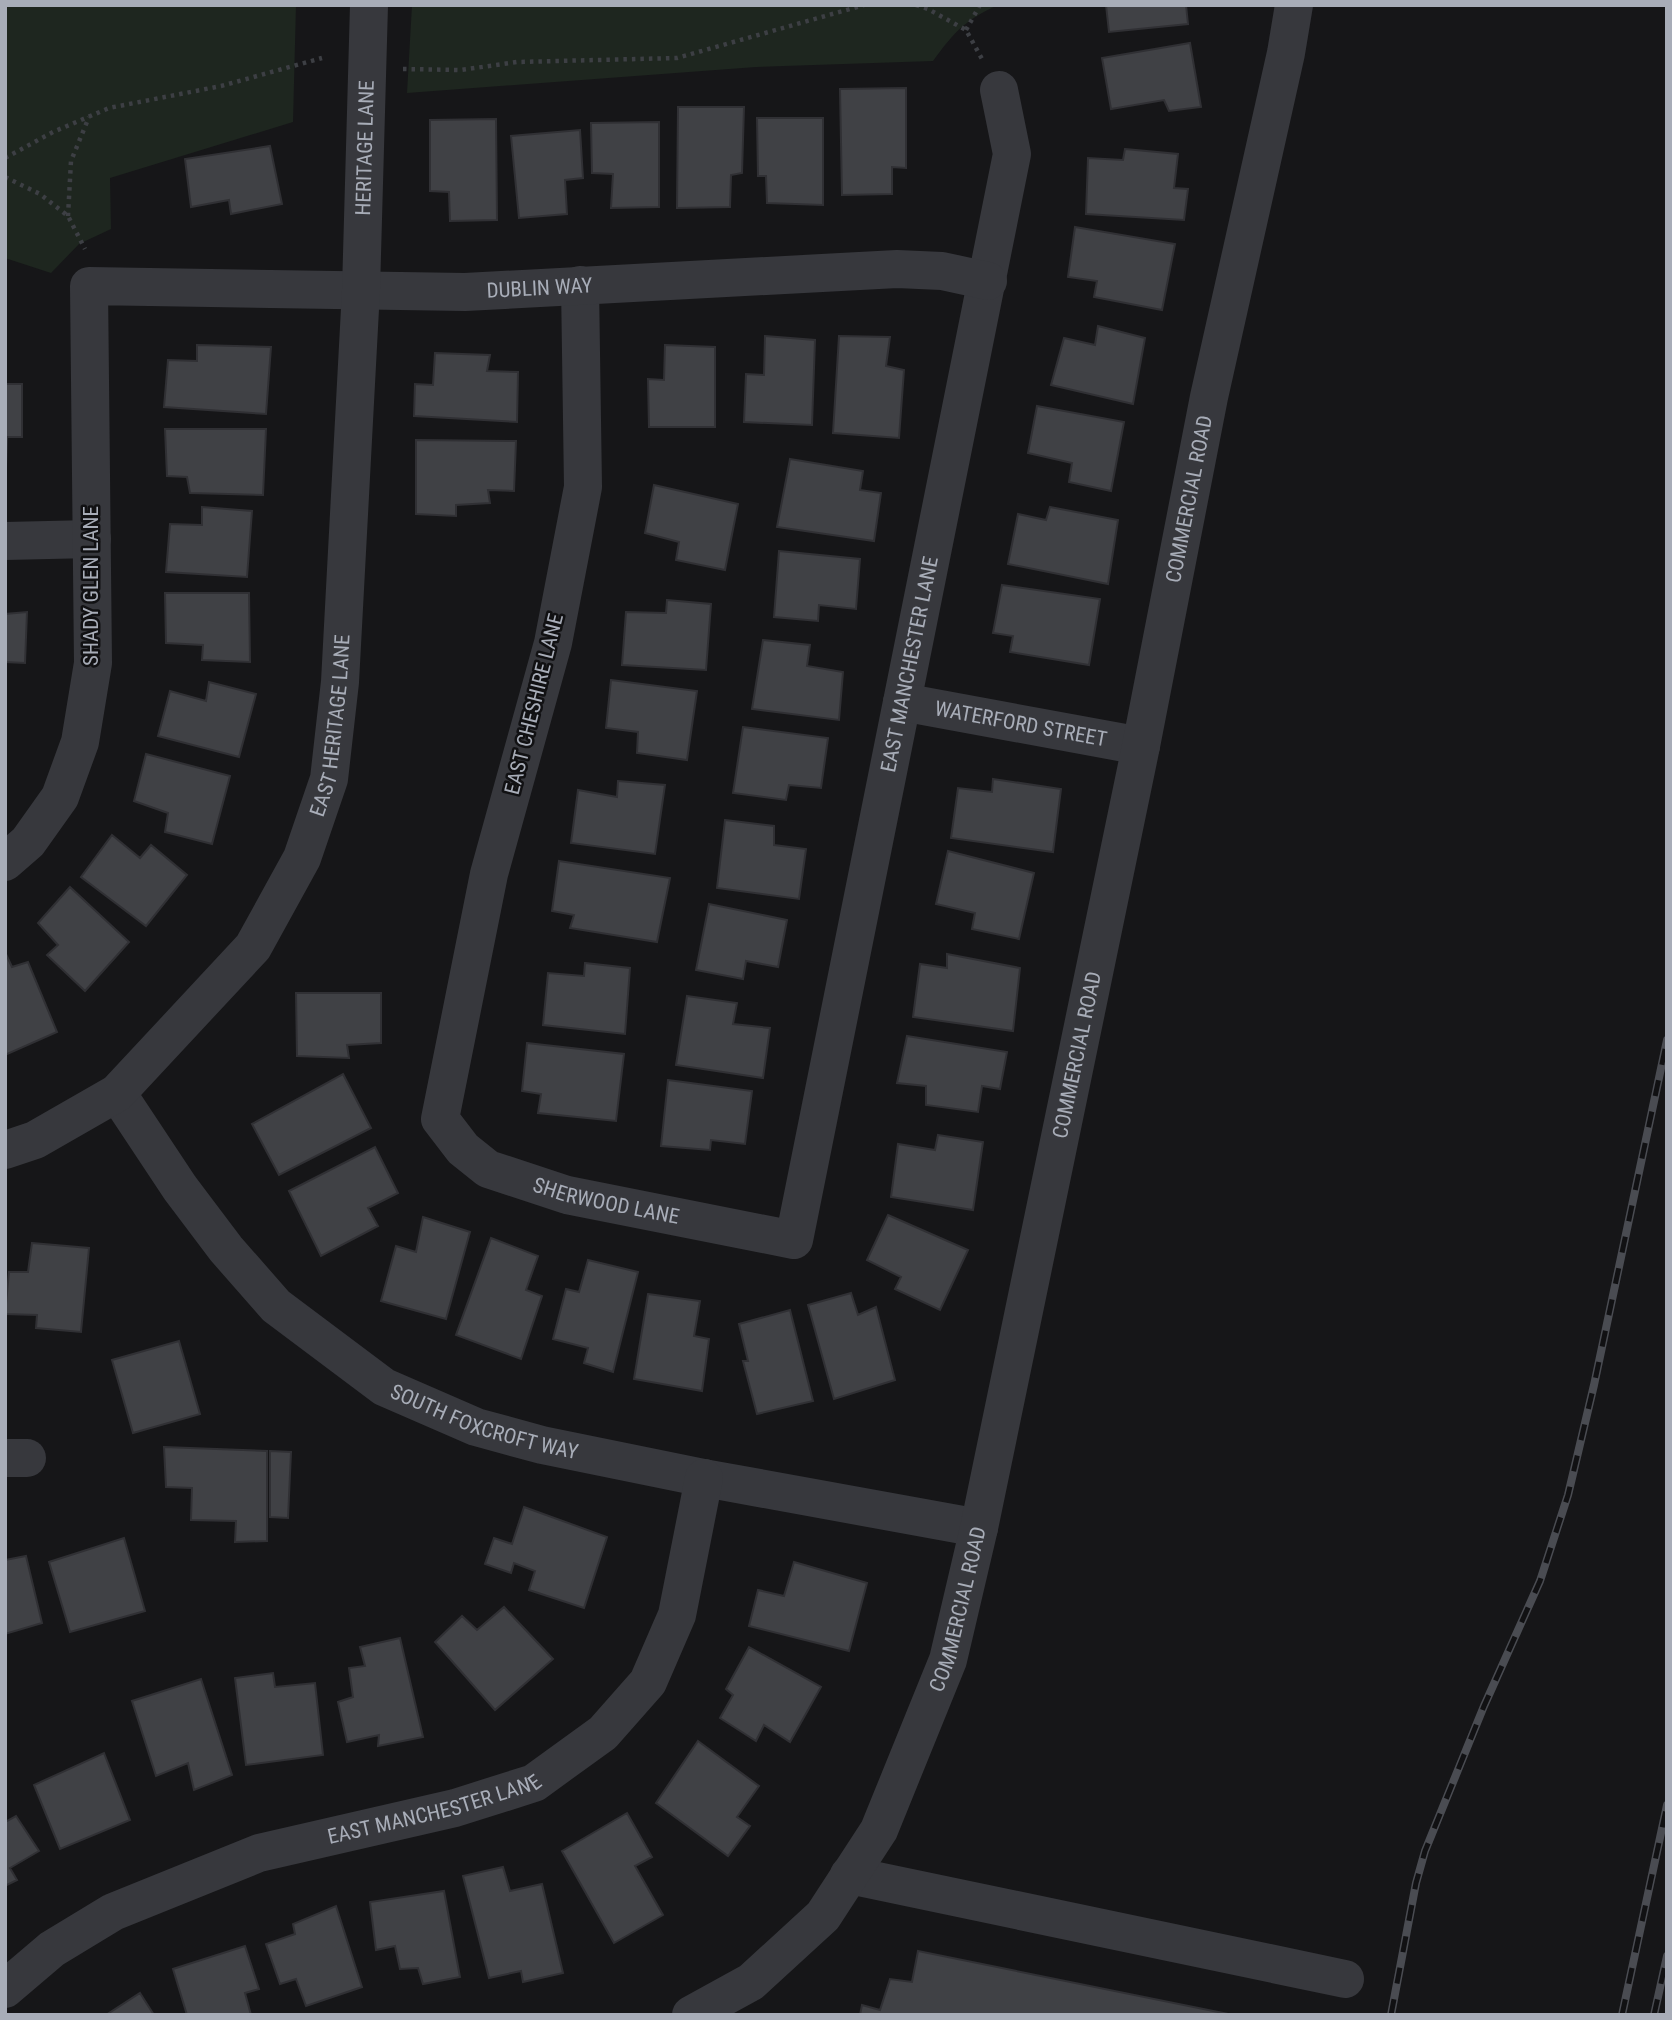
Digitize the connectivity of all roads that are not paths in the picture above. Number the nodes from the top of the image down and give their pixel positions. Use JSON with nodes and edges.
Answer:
{"nodes":[{"id":1,"x":369,"y":5,"type":"edge"},
{"id":2,"x":1294,"y":5,"type":"edge"},
{"id":3,"x":999,"y":90,"type":"road end"},
{"id":4,"x":988,"y":281,"type":"junction"},
{"id":5,"x":580,"y":285,"type":"junction"},
{"id":6,"x":89,"y":286,"type":"joint"},
{"id":7,"x":361,"y":290,"type":"junction"},
{"id":8,"x":92,"y":539,"type":"junction"},
{"id":9,"x":5,"y":541,"type":"edge"},
{"id":10,"x":902,"y":702,"type":"junction"},
{"id":11,"x":1141,"y":746,"type":"junction"},
{"id":12,"x":5,"y":862,"type":"edge"},
{"id":13,"x":117,"y":1093,"type":"junction"},
{"id":14,"x":440,"y":1119,"type":"joint"},
{"id":15,"x":5,"y":1150,"type":"edge"},
{"id":16,"x":794,"y":1240,"type":"joint"},
{"id":17,"x":704,"y":1478,"type":"junction"},
{"id":18,"x":979,"y":1528,"type":"junction"},
{"id":19,"x":849,"y":1875,"type":"junction"},
{"id":20,"x":1345,"y":1979,"type":"dead end"},
{"id":21,"x":5,"y":1989,"type":"edge"},
{"id":22,"x":715,"y":2008,"type":"edge"}],
"edges":[{"from":1,"to":7,"type":"street","name":"HERITAGE LANE"},
{"from":2,"to":11,"type":"street","name":"COMMERCIAL ROAD"},
{"from":3,"to":4,"type":"street","name":"EAST MANCHESTER LANE"},
{"from":4,"to":5,"type":"street","name":"DUBLIN WAY"},
{"from":4,"to":10,"type":"street","name":"EAST MANCHESTER LANE"},
{"from":5,"to":7,"type":"street","name":"DUBLIN WAY"},
{"from":5,"to":14,"type":"street","name":"EAST CHESHIRE LANE"},
{"from":6,"to":7,"type":"street","name":"DUBLIN WAY"},
{"from":6,"to":8,"type":"street","name":"SHADY GLEN LANE"},
{"from":7,"to":13,"type":"street","name":"EAST HERITAGE LANE"},
{"from":8,"to":9,"type":"street"},
{"from":8,"to":12,"type":"street","name":"SHADY GLEN LANE"},
{"from":10,"to":11,"type":"street","name":"WATERFORD STREET"},
{"from":10,"to":16,"type":"street","name":"EAST MANCHESTER LANE"},
{"from":11,"to":18,"type":"street","name":"COMMERCIAL ROAD"},
{"from":13,"to":15,"type":"street","name":"EAST HERITAGE LANE"},
{"from":13,"to":17,"type":"street","name":"SOUTH FOXCROFT WAY"},
{"from":14,"to":16,"type":"street","name":"SHERWOOD LANE"},
{"from":17,"to":18,"type":"street","name":"SOUTH FOXCROFT WAY"},
{"from":17,"to":21,"type":"street","name":"EAST MANCHESTER LANE"},
{"from":18,"to":19,"type":"street","name":"COMMERCIAL ROAD"},
{"from":19,"to":20,"type":"street"},
{"from":19,"to":22,"type":"street","name":"COMMERCIAL ROAD"}]}
